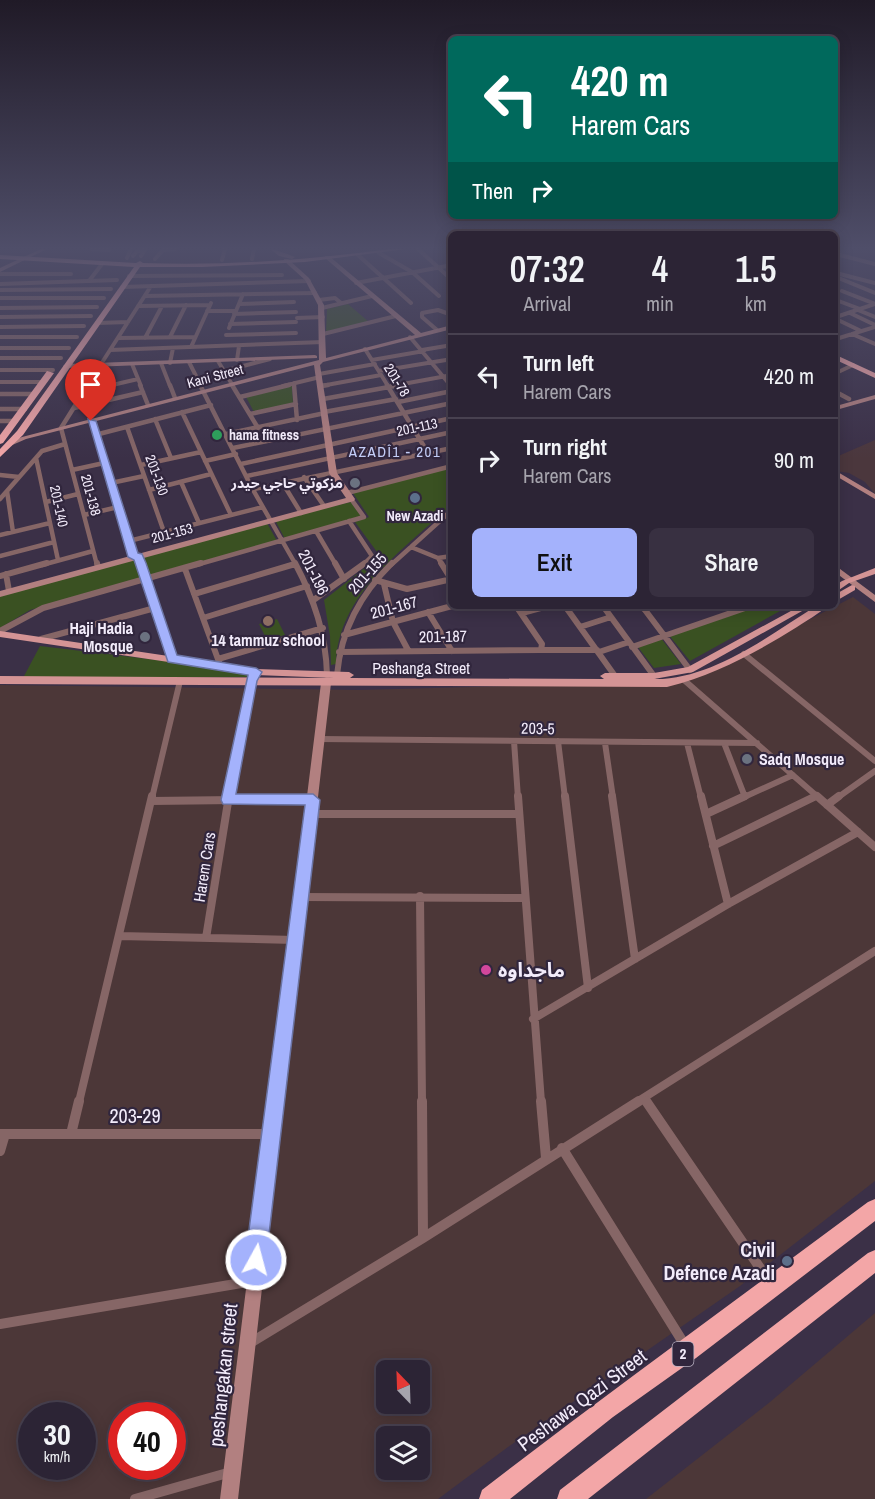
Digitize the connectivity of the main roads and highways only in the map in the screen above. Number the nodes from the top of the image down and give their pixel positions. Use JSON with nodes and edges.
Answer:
{"nodes":[{"id":1,"x":94,"y":320,"type":"joint"},
{"id":2,"x":838,"y":356,"type":"edge"},
{"id":3,"x":838,"y":356,"type":"edge"},
{"id":4,"x":64,"y":362,"type":"junction"},
{"id":5,"x":875,"y":371,"type":"edge"},
{"id":6,"x":875,"y":376,"type":"edge"},
{"id":7,"x":37,"y":397,"type":"junction"},
{"id":8,"x":25,"y":409,"type":"junction"},
{"id":9,"x":37,"y":409,"type":"junction"},
{"id":10,"x":4,"y":439,"type":"edge"},
{"id":11,"x":0,"y":454,"type":"edge"},
{"id":12,"x":875,"y":571,"type":"edge"},
{"id":13,"x":875,"y":578,"type":"edge"},
{"id":14,"x":849,"y":585,"type":"edge"},
{"id":15,"x":838,"y":596,"type":"edge"},
{"id":16,"x":802,"y":609,"type":"edge"},
{"id":17,"x":816,"y":609,"type":"edge"},
{"id":18,"x":0,"y":632,"type":"edge"},
{"id":19,"x":763,"y":637,"type":"junction"},
{"id":20,"x":254,"y":677,"type":"junction"},
{"id":21,"x":501,"y":679,"type":"junction"},
{"id":22,"x":0,"y":680,"type":"edge"},
{"id":23,"x":636,"y":680,"type":"junction"},
{"id":24,"x":875,"y":1209,"type":"edge"},
{"id":25,"x":875,"y":1260,"type":"edge"},
{"id":26,"x":509,"y":1491,"type":"edge"},
{"id":27,"x":574,"y":1498,"type":"edge"},
{"id":28,"x":491,"y":1499,"type":"edge"}],
"edges":[{"from":1,"to":4,"type":"highway"},
{"from":1,"to":4,"type":"highway"},
{"from":2,"to":6,"type":"highway"},
{"from":3,"to":5,"type":"highway"},
{"from":4,"to":7,"type":"highway"},
{"from":4,"to":7,"type":"highway"},
{"from":7,"to":8,"type":"highway"},
{"from":7,"to":9,"type":"highway"},
{"from":8,"to":9,"type":"highway"},
{"from":8,"to":10,"type":"highway"},
{"from":9,"to":10,"type":"highway"},
{"from":10,"to":11,"type":"highway"},
{"from":12,"to":14,"type":"main road"},
{"from":13,"to":14,"type":"main road"},
{"from":14,"to":15,"type":"main road"},
{"from":16,"to":19,"type":"main road","name":"Peshanga Street"},
{"from":17,"to":19,"type":"main road","name":"Peshanga Street"},
{"from":18,"to":20,"type":"main road","name":"Peshanga Street"},
{"from":19,"to":23,"type":"main road","name":"Peshanga Street"},
{"from":19,"to":23,"type":"main road","name":"Peshanga Street"},
{"from":20,"to":21,"type":"main road","name":"Peshanga Street"},
{"from":20,"to":22,"type":"main road","name":"Peshanga Street"},
{"from":21,"to":23,"type":"main road","name":"Peshanga Street"},
{"from":21,"to":23,"type":"main road","name":"Peshanga Street"},
{"from":24,"to":26,"type":"highway","name":"Peshawa Qazi Street","number":"2"},
{"from":25,"to":27,"type":"highway"},
{"from":26,"to":28,"type":"highway","name":"Peshawa Qazi Street","number":"2"}]}
